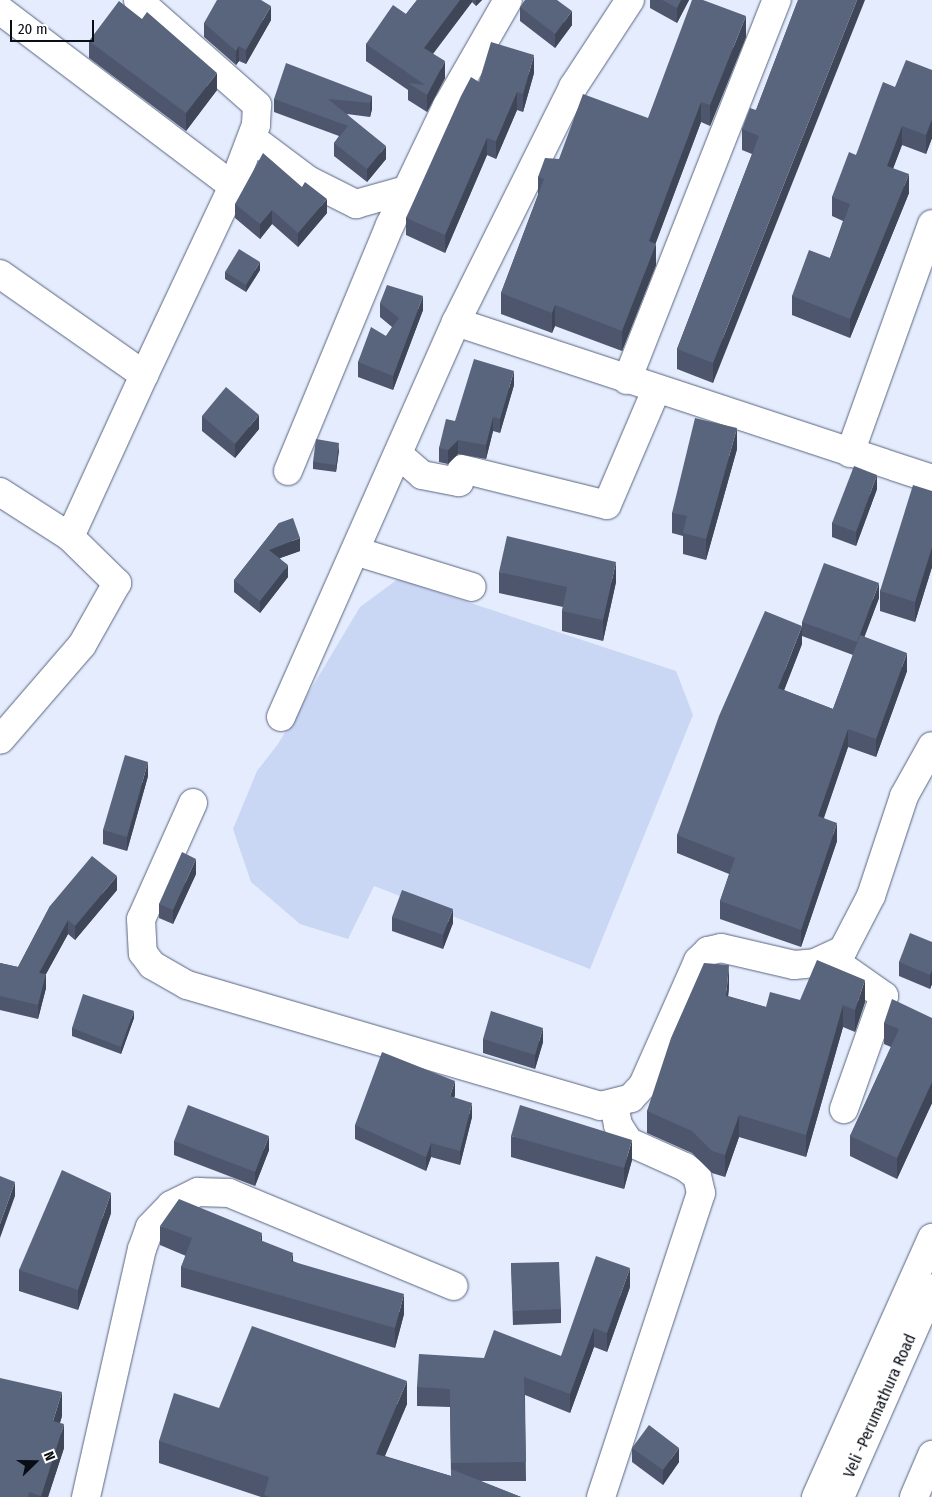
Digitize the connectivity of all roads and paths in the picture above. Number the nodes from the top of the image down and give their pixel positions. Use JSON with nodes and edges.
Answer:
{"nodes":[{"id":1,"x":138,"y":0,"type":"edge"},
{"id":2,"x":508,"y":0,"type":"edge"},
{"id":3,"x":630,"y":0,"type":"edge"},
{"id":4,"x":777,"y":0,"type":"edge"},
{"id":5,"x":0,"y":10,"type":"edge"},
{"id":6,"x":252,"y":138,"type":"junction"},
{"id":7,"x":233,"y":186,"type":"junction"},
{"id":8,"x":406,"y":190,"type":"junction"},
{"id":9,"x":932,"y":224,"type":"edge"},
{"id":10,"x":0,"y":274,"type":"edge"},
{"id":11,"x":456,"y":322,"type":"junction"},
{"id":12,"x":144,"y":375,"type":"junction"},
{"id":13,"x":627,"y":380,"type":"junction"},
{"id":14,"x":656,"y":390,"type":"junction"},
{"id":15,"x":850,"y":453,"type":"junction"},
{"id":16,"x":398,"y":454,"type":"junction"},
{"id":17,"x":288,"y":471,"type":"dead end"},
{"id":18,"x":932,"y":479,"type":"edge"},
{"id":19,"x":0,"y":492,"type":"edge"},
{"id":20,"x":70,"y":538,"type":"junction"},
{"id":21,"x":355,"y":551,"type":"junction"},
{"id":22,"x":472,"y":587,"type":"dead end"},
{"id":23,"x":282,"y":717,"type":"dead end"},
{"id":24,"x":0,"y":740,"type":"edge"},
{"id":25,"x":932,"y":746,"type":"edge"},
{"id":26,"x":193,"y":803,"type":"dead end"},
{"id":27,"x":830,"y":958,"type":"junction"},
{"id":28,"x":621,"y":1109,"type":"junction"},
{"id":29,"x":844,"y":1109,"type":"dead end"},
{"id":30,"x":932,"y":1238,"type":"edge"},
{"id":31,"x":454,"y":1286,"type":"dead end"},
{"id":32,"x":932,"y":1288,"type":"edge"},
{"id":33,"x":932,"y":1454,"type":"edge"},
{"id":34,"x":86,"y":1497,"type":"edge"},
{"id":35,"x":601,"y":1497,"type":"edge"},
{"id":36,"x":816,"y":1497,"type":"edge"},
{"id":37,"x":840,"y":1497,"type":"edge"},
{"id":38,"x":914,"y":1497,"type":"edge"}],
"edges":[{"from":1,"to":6,"type":"street"},
{"from":2,"to":8,"type":"street"},
{"from":3,"to":11,"type":"street"},
{"from":4,"to":13,"type":"street"},
{"from":5,"to":7,"type":"street"},
{"from":6,"to":7,"type":"street"},
{"from":6,"to":8,"type":"street"},
{"from":7,"to":12,"type":"street"},
{"from":8,"to":17,"type":"street"},
{"from":9,"to":15,"type":"street"},
{"from":10,"to":12,"type":"street"},
{"from":11,"to":13,"type":"street"},
{"from":11,"to":16,"type":"street"},
{"from":12,"to":20,"type":"street"},
{"from":13,"to":14,"type":"street"},
{"from":14,"to":15,"type":"street"},
{"from":14,"to":16,"type":"street"},
{"from":15,"to":18,"type":"street"},
{"from":16,"to":21,"type":"street"},
{"from":19,"to":20,"type":"street"},
{"from":20,"to":24,"type":"street"},
{"from":21,"to":22,"type":"street"},
{"from":21,"to":23,"type":"street"},
{"from":25,"to":27,"type":"street"},
{"from":26,"to":28,"type":"street"},
{"from":27,"to":28,"type":"street"},
{"from":27,"to":29,"type":"street"},
{"from":28,"to":35,"type":"street"},
{"from":30,"to":36,"type":"street"},
{"from":31,"to":34,"type":"street"},
{"from":32,"to":37,"type":"street","name":"Veli -Perumathura Road"},
{"from":33,"to":38,"type":"street"}]}
